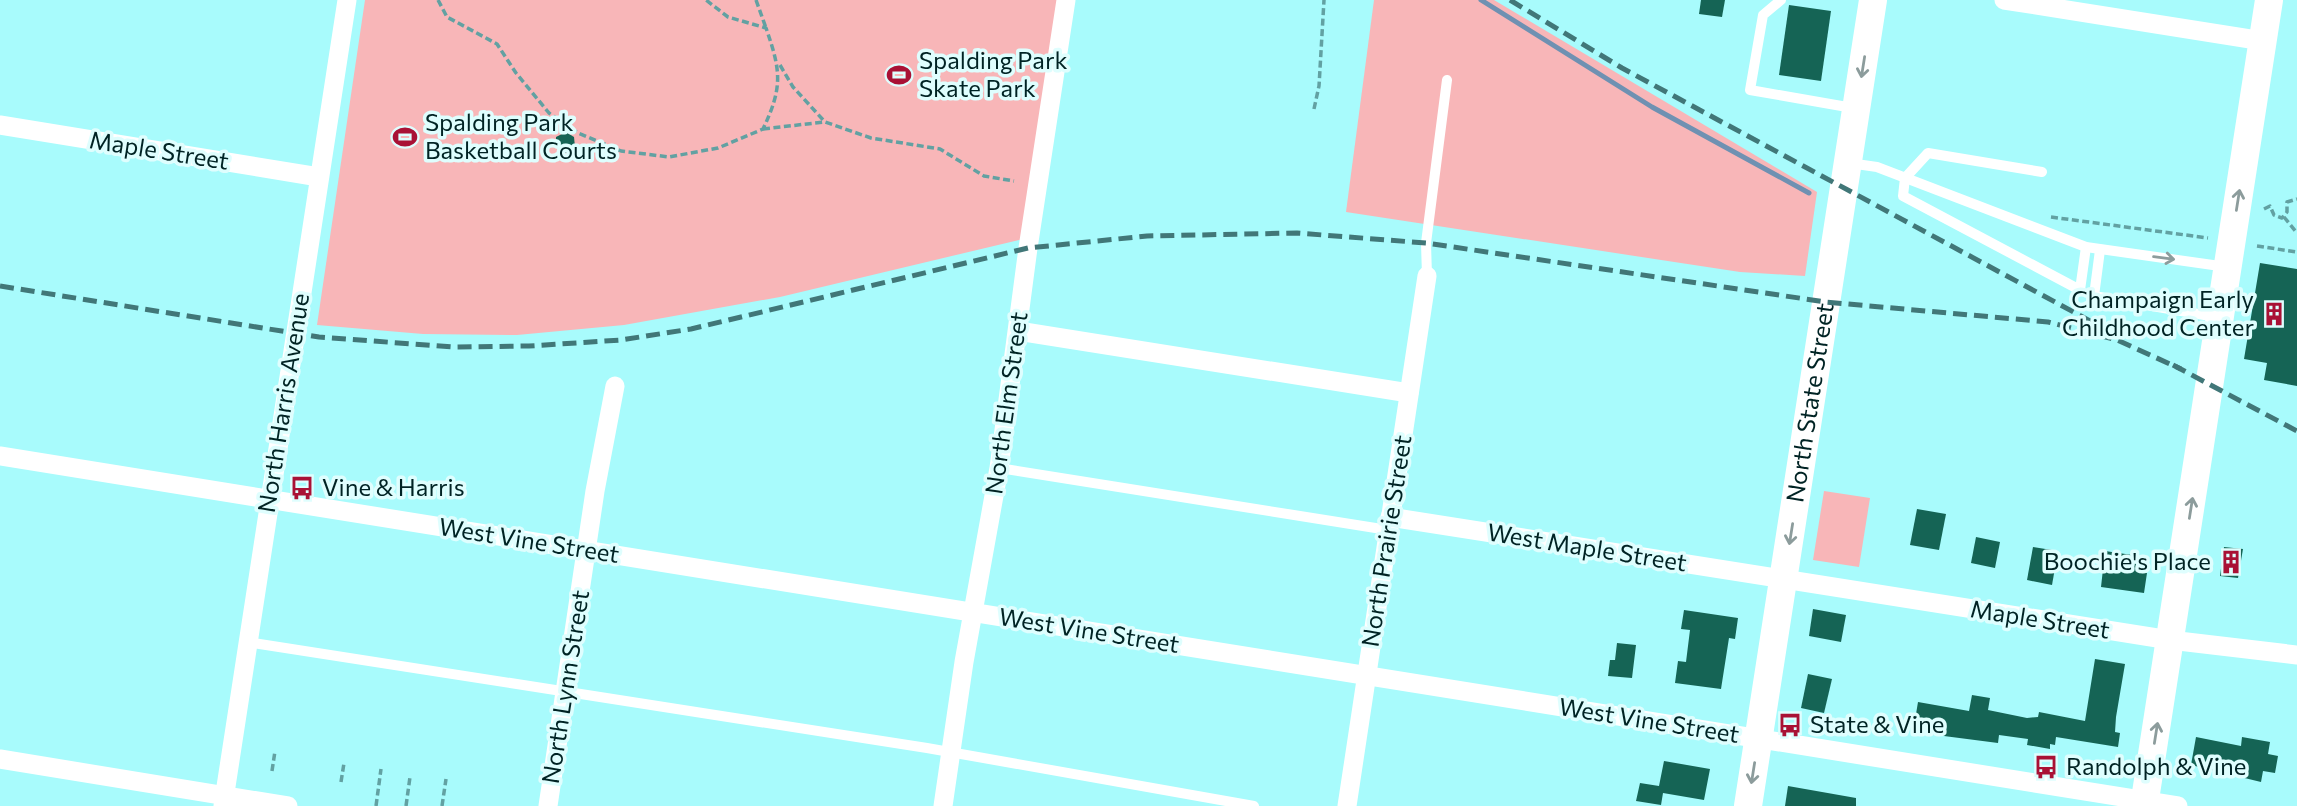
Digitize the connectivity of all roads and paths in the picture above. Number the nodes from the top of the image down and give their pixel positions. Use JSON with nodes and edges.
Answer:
{"nodes":[{"id":1,"x":347,"y":0,"type":"edge"},
{"id":2,"x":438,"y":0,"type":"edge"},
{"id":3,"x":706,"y":0,"type":"edge"},
{"id":4,"x":756,"y":0,"type":"edge"},
{"id":5,"x":1066,"y":0,"type":"edge"},
{"id":6,"x":1324,"y":0,"type":"edge"},
{"id":7,"x":1781,"y":0,"type":"edge"},
{"id":8,"x":1873,"y":0,"type":"edge"},
{"id":9,"x":2004,"y":0,"type":"edge"},
{"id":10,"x":2269,"y":0,"type":"edge"},
{"id":11,"x":766,"y":28,"type":"junction"},
{"id":12,"x":2263,"y":41,"type":"junction"},
{"id":13,"x":778,"y":61,"type":"junction"},
{"id":14,"x":1447,"y":80,"type":"dead end"},
{"id":15,"x":1314,"y":109,"type":"dead end"},
{"id":16,"x":1857,"y":109,"type":"junction"},
{"id":17,"x":825,"y":122,"type":"junction"},
{"id":18,"x":0,"y":125,"type":"edge"},
{"id":19,"x":763,"y":129,"type":"junction"},
{"id":20,"x":573,"y":130,"type":"junction"},
{"id":21,"x":570,"y":135,"type":"dead end"},
{"id":22,"x":1848,"y":163,"type":"junction"},
{"id":23,"x":2042,"y":172,"type":"dead end"},
{"id":24,"x":319,"y":177,"type":"junction"},
{"id":25,"x":1905,"y":178,"type":"junction"},
{"id":26,"x":1014,"y":181,"type":"dead end"},
{"id":27,"x":2297,"y":199,"type":"edge"},
{"id":28,"x":2264,"y":209,"type":"dead end"},
{"id":29,"x":2049,"y":217,"type":"dead end"},
{"id":30,"x":2284,"y":217,"type":"junction"},
{"id":31,"x":2297,"y":233,"type":"edge"},
{"id":32,"x":2208,"y":238,"type":"dead end"},
{"id":33,"x":2257,"y":246,"type":"dead end"},
{"id":34,"x":2086,"y":247,"type":"junction"},
{"id":35,"x":2100,"y":250,"type":"junction"},
{"id":36,"x":2297,"y":251,"type":"edge"},
{"id":37,"x":2228,"y":267,"type":"junction"},
{"id":38,"x":1427,"y":276,"type":"joint"},
{"id":39,"x":2220,"y":318,"type":"junction"},
{"id":40,"x":1018,"y":331,"type":"junction"},
{"id":41,"x":615,"y":386,"type":"dead end"},
{"id":42,"x":1409,"y":393,"type":"junction"},
{"id":43,"x":0,"y":456,"type":"edge"},
{"id":44,"x":999,"y":468,"type":"junction"},
{"id":45,"x":269,"y":500,"type":"junction"},
{"id":46,"x":1389,"y":523,"type":"junction"},
{"id":47,"x":587,"y":550,"type":"junction"},
{"id":48,"x":1784,"y":579,"type":"junction"},
{"id":49,"x":975,"y":612,"type":"junction"},
{"id":50,"x":2170,"y":640,"type":"junction"},
{"id":51,"x":247,"y":642,"type":"junction"},
{"id":52,"x":2297,"y":655,"type":"edge"},
{"id":53,"x":1366,"y":674,"type":"junction"},
{"id":54,"x":565,"y":694,"type":"junction"},
{"id":55,"x":1758,"y":739,"type":"junction"},
{"id":56,"x":275,"y":751,"type":"dead end"},
{"id":57,"x":951,"y":752,"type":"junction"},
{"id":58,"x":0,"y":759,"type":"edge"},
{"id":59,"x":344,"y":763,"type":"dead end"},
{"id":60,"x":381,"y":769,"type":"dead end"},
{"id":61,"x":272,"y":771,"type":"dead end"},
{"id":62,"x":410,"y":777,"type":"dead end"},
{"id":63,"x":446,"y":779,"type":"dead end"},
{"id":64,"x":341,"y":782,"type":"dead end"},
{"id":65,"x":224,"y":801,"type":"edge"},
{"id":66,"x":2145,"y":803,"type":"edge"},
{"id":67,"x":288,"y":806,"type":"edge"},
{"id":68,"x":376,"y":806,"type":"edge"},
{"id":69,"x":406,"y":806,"type":"edge"},
{"id":70,"x":442,"y":806,"type":"edge"},
{"id":71,"x":548,"y":806,"type":"edge"},
{"id":72,"x":943,"y":806,"type":"edge"},
{"id":73,"x":1254,"y":806,"type":"edge"},
{"id":74,"x":1347,"y":806,"type":"edge"},
{"id":75,"x":1748,"y":806,"type":"edge"},
{"id":76,"x":2178,"y":806,"type":"edge"}],
"edges":[{"from":1,"to":24,"type":"street","name":"North Harris Avenue"},
{"from":2,"to":20,"type":"path"},
{"from":3,"to":11,"type":"path"},
{"from":4,"to":11,"type":"path"},
{"from":5,"to":40,"type":"street","name":"North Elm Street"},
{"from":6,"to":15,"type":"path"},
{"from":7,"to":16,"type":"lane"},
{"from":8,"to":16,"type":"main road","name":"North State Street","one_way":true},
{"from":9,"to":12,"type":"street"},
{"from":10,"to":12,"type":"main road"},
{"from":11,"to":13,"type":"path"},
{"from":37,"to":12,"type":"main road","one_way":true},
{"from":13,"to":17,"type":"path"},
{"from":13,"to":19,"type":"path"},
{"from":14,"to":38,"type":"lane"},
{"from":16,"to":22,"type":"main road","name":"North State Street"},
{"from":17,"to":19,"type":"path"},
{"from":17,"to":26,"type":"path"},
{"from":18,"to":24,"type":"street","name":"Maple Street"},
{"from":19,"to":20,"type":"path"},
{"from":20,"to":21,"type":"path"},
{"from":22,"to":25,"type":"lane"},
{"from":22,"to":48,"type":"main road","name":"North State Street","one_way":true},
{"from":23,"to":25,"type":"lane"},
{"from":24,"to":45,"type":"street","name":"North Harris Avenue"},
{"from":25,"to":34,"type":"lane"},
{"from":25,"to":34,"type":"lane"},
{"from":27,"to":30,"type":"path"},
{"from":28,"to":30,"type":"path"},
{"from":29,"to":32,"type":"path"},
{"from":30,"to":31,"type":"path"},
{"from":33,"to":36,"type":"path"},
{"from":34,"to":35,"type":"lane"},
{"from":35,"to":37,"type":"lane","one_way":true},
{"from":35,"to":39,"type":"lane"},
{"from":37,"to":39,"type":"main road"},
{"from":38,"to":42,"type":"street","name":"North Prairie Street"},
{"from":50,"to":39,"type":"main road","one_way":true},
{"from":40,"to":42,"type":"street"},
{"from":40,"to":44,"type":"street","name":"North Elm Street"},
{"from":41,"to":47,"type":"street","name":"North Lynn Street"},
{"from":42,"to":46,"type":"street","name":"North Prairie Street"},
{"from":43,"to":45,"type":"street","name":"West Vine Street"},
{"from":44,"to":46,"type":"lane"},
{"from":44,"to":49,"type":"street","name":"North Elm Street"},
{"from":45,"to":47,"type":"street","name":"West Vine Street"},
{"from":45,"to":51,"type":"street","name":"North Harris Avenue"},
{"from":46,"to":48,"type":"street","name":"West Maple Street"},
{"from":46,"to":53,"type":"street","name":"North Prairie Street"},
{"from":47,"to":49,"type":"street","name":"West Vine Street"},
{"from":47,"to":54,"type":"street","name":"North Lynn Street"},
{"from":48,"to":50,"type":"street","name":"Maple Street"},
{"from":48,"to":55,"type":"main road","name":"North State Street"},
{"from":49,"to":53,"type":"street","name":"West Vine Street"},
{"from":49,"to":57,"type":"street","name":"North Elm Street"},
{"from":50,"to":52,"type":"street","name":"Maple Street"},
{"from":66,"to":50,"type":"main road","one_way":true},
{"from":51,"to":54,"type":"lane"},
{"from":51,"to":65,"type":"street","name":"North Harris Avenue"},
{"from":53,"to":55,"type":"street","name":"West Vine Street"},
{"from":53,"to":74,"type":"street","name":"North Prairie Street"},
{"from":54,"to":57,"type":"lane"},
{"from":54,"to":71,"type":"street","name":"North Lynn Street"},
{"from":55,"to":66,"type":"street","name":"West Vine Street"},
{"from":55,"to":75,"type":"main road","name":"North State Street","one_way":true},
{"from":56,"to":61,"type":"path"},
{"from":57,"to":72,"type":"street","name":"North Elm Street"},
{"from":57,"to":73,"type":"lane"},
{"from":58,"to":65,"type":"street"},
{"from":59,"to":64,"type":"path"},
{"from":60,"to":68,"type":"path"},
{"from":62,"to":69,"type":"path"},
{"from":63,"to":70,"type":"path"},
{"from":65,"to":67,"type":"street"},
{"from":66,"to":76,"type":"street","name":"West Vine Street"}]}
